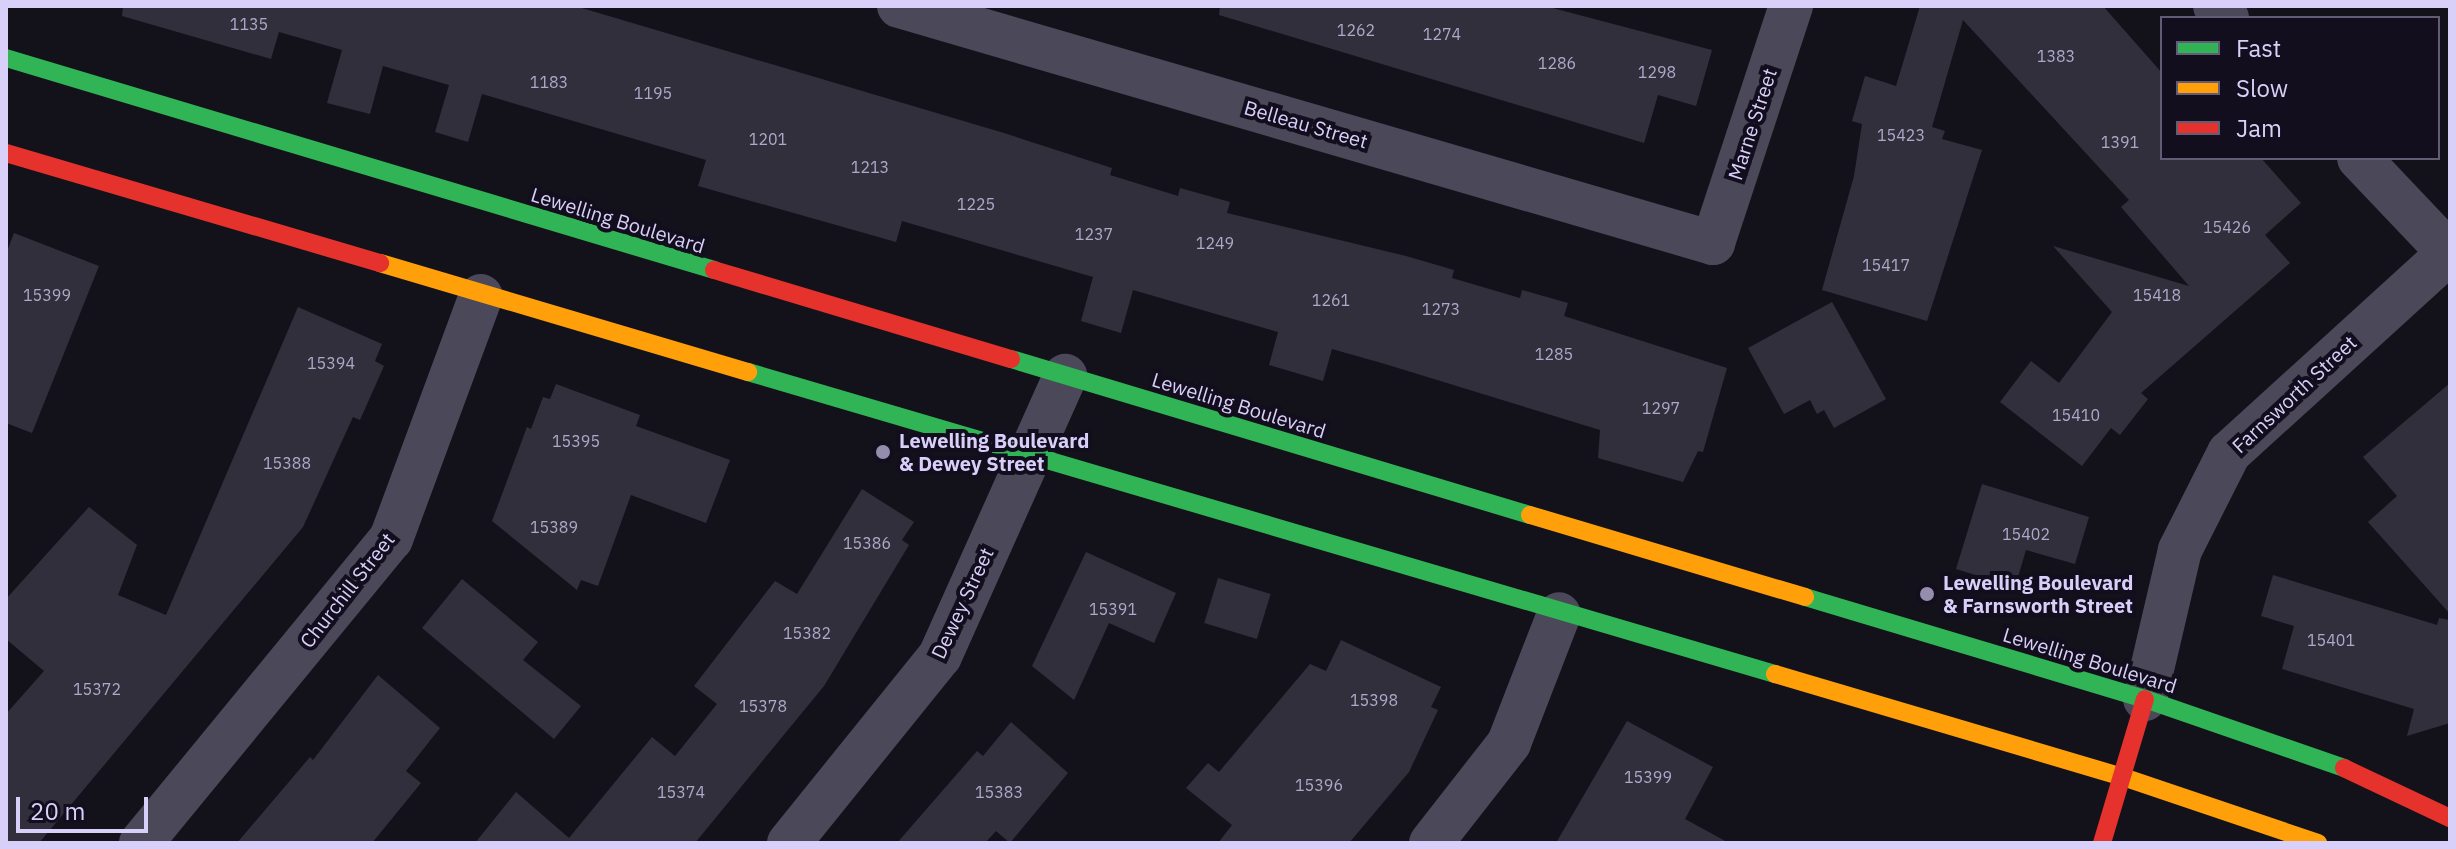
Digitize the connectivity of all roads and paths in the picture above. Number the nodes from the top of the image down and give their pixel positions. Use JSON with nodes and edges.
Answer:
{"nodes":[{"id":1,"x":899,"y":6,"type":"edge"},
{"id":2,"x":1791,"y":6,"type":"edge"},
{"id":3,"x":6,"y":58,"type":"edge"},
{"id":4,"x":6,"y":153,"type":"edge"},
{"id":5,"x":2361,"y":160,"type":"edge"},
{"id":6,"x":1713,"y":243,"type":"joint"},
{"id":7,"x":2450,"y":253,"type":"edge"},
{"id":8,"x":481,"y":296,"type":"junction"},
{"id":9,"x":1065,"y":376,"type":"junction"},
{"id":10,"x":1031,"y":451,"type":"junction"},
{"id":11,"x":1559,"y":614,"type":"junction"},
{"id":12,"x":2145,"y":699,"type":"junction"},
{"id":13,"x":2123,"y":777,"type":"junction"},
{"id":14,"x":2450,"y":818,"type":"edge"},
{"id":15,"x":141,"y":843,"type":"edge"},
{"id":16,"x":789,"y":843,"type":"edge"},
{"id":17,"x":1431,"y":843,"type":"edge"},
{"id":18,"x":2102,"y":843,"type":"edge"},
{"id":19,"x":2318,"y":843,"type":"edge"}],
"edges":[{"from":1,"to":6,"type":"street","name":"Belleau Street"},
{"from":2,"to":6,"type":"street","name":"Marne Street"},
{"from":3,"to":9,"type":"main road","name":"Lewelling Boulevard"},
{"from":4,"to":8,"type":"main road"},
{"from":5,"to":7,"type":"street"},
{"from":7,"to":12,"type":"street","name":"Farnsworth Street"},
{"from":8,"to":10,"type":"main road"},
{"from":8,"to":15,"type":"street","name":"Churchill Street"},
{"from":9,"to":10,"type":"street","name":"Dewey Street"},
{"from":9,"to":12,"type":"main road","name":"Lewelling Boulevard"},
{"from":10,"to":11,"type":"main road"},
{"from":10,"to":16,"type":"street","name":"Dewey Street"},
{"from":11,"to":13,"type":"main road"},
{"from":11,"to":17,"type":"street"},
{"from":12,"to":13,"type":"main road","name":"Farnsworth Street"},
{"from":12,"to":14,"type":"main road","name":"Lewelling Boulevard"},
{"from":13,"to":18,"type":"main road","name":"Farnsworth Street"},
{"from":13,"to":19,"type":"main road"}]}
